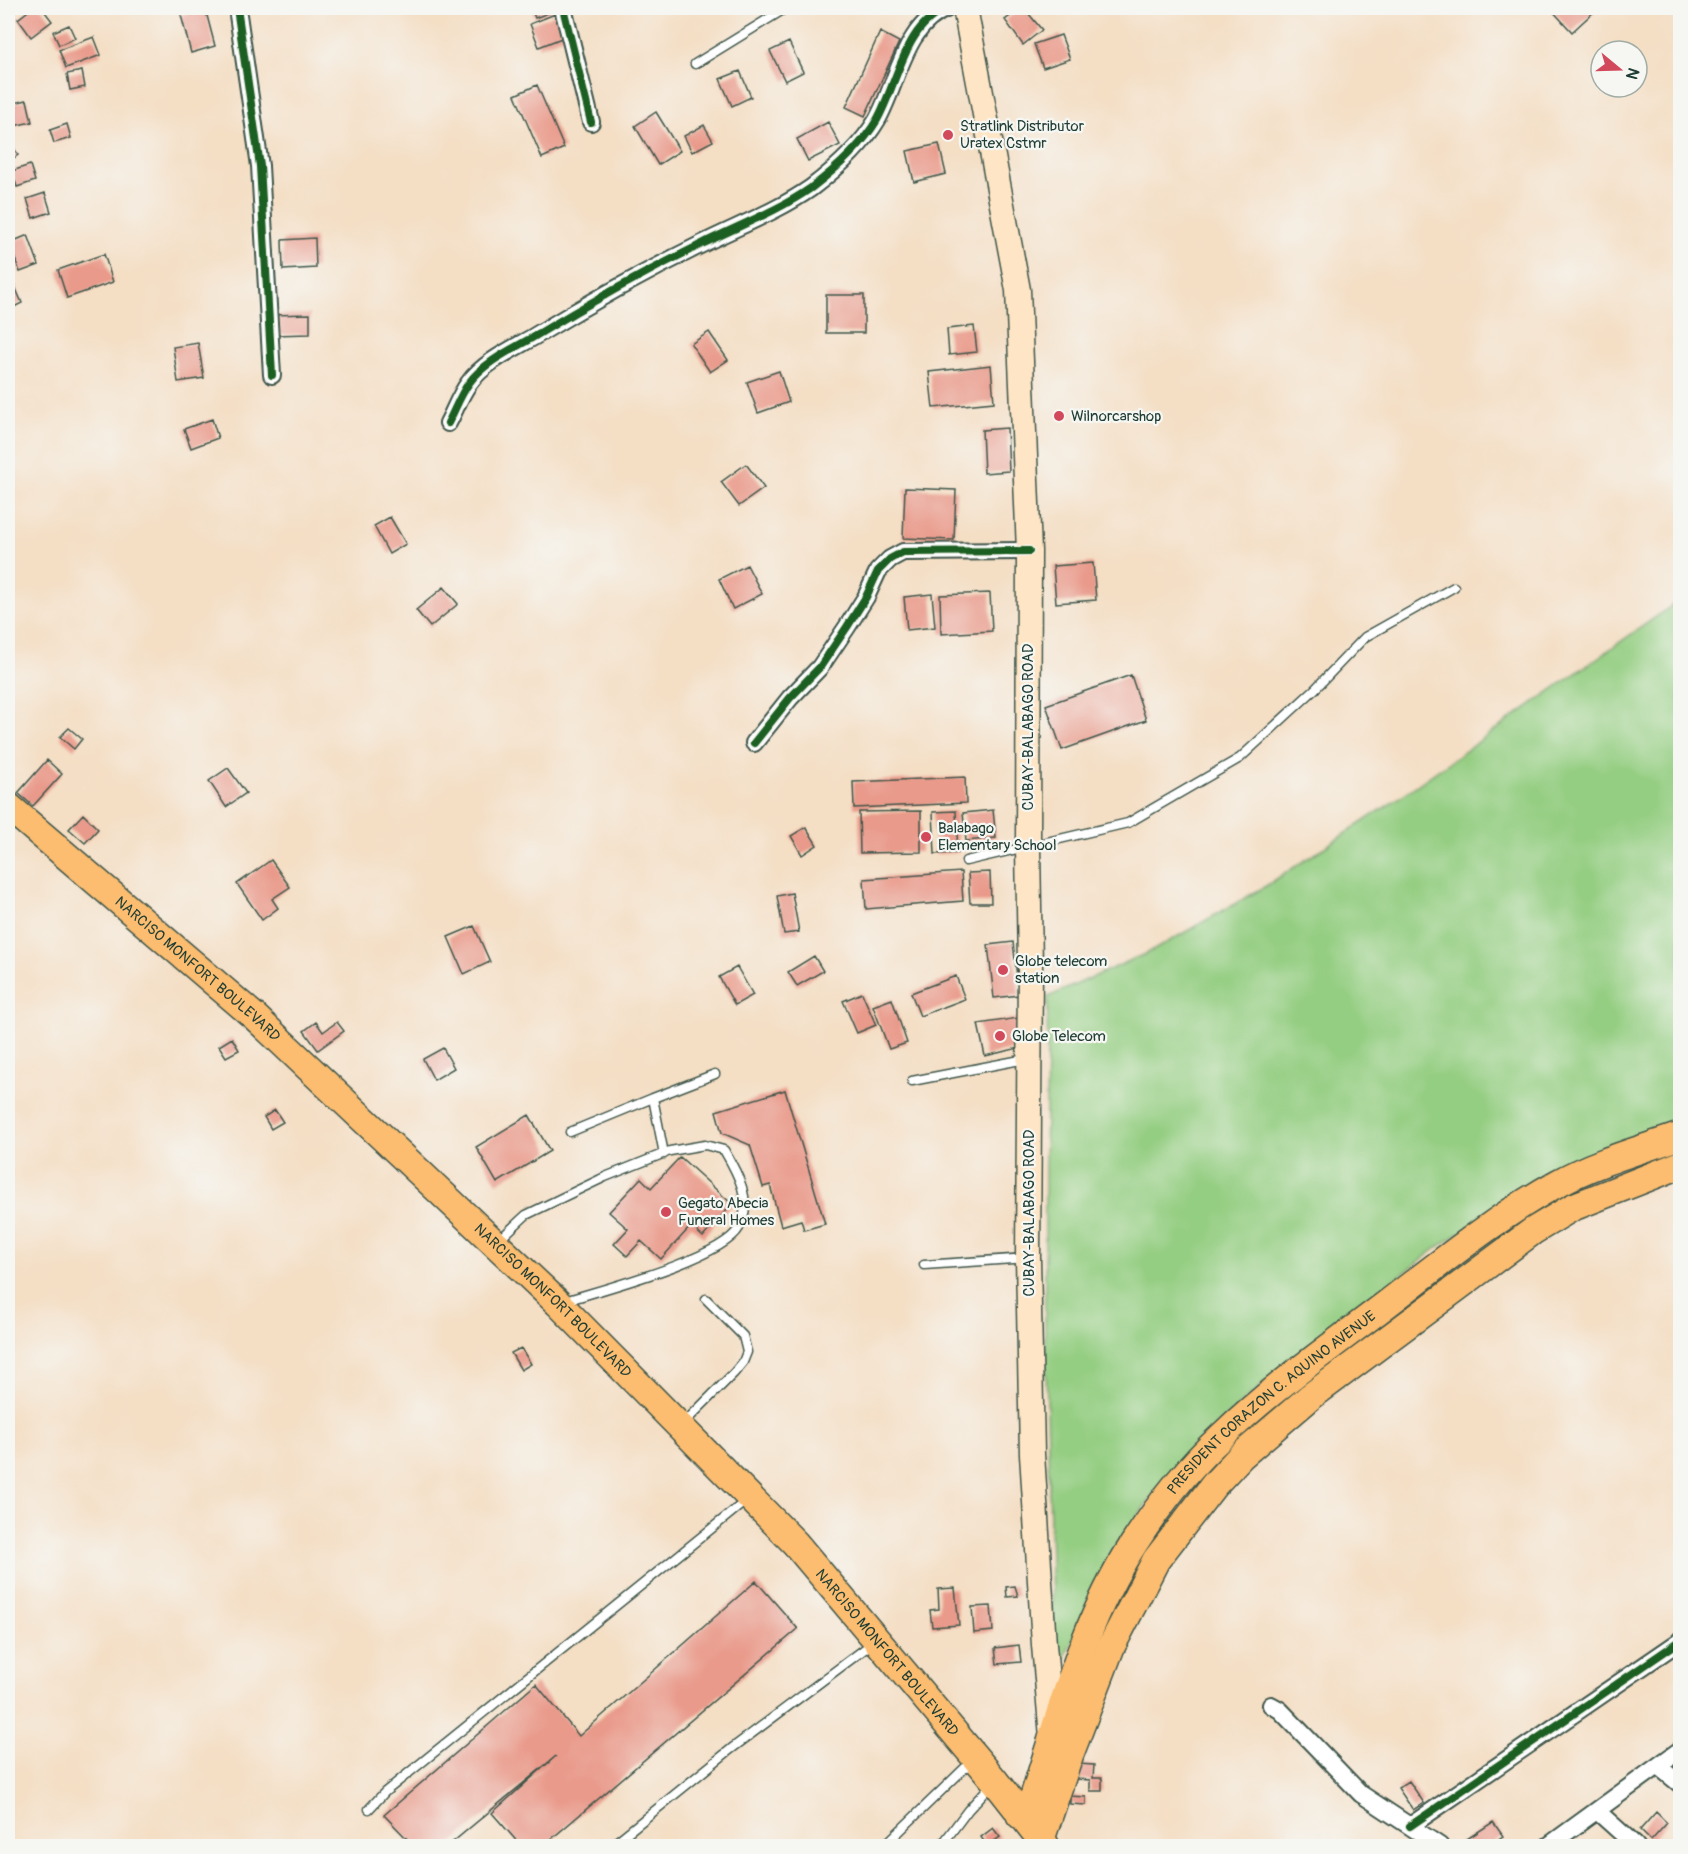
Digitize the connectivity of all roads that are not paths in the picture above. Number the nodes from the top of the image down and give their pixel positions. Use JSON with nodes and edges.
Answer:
{"nodes":[{"id":1,"x":237,"y":8,"type":"edge"},
{"id":2,"x":563,"y":8,"type":"edge"},
{"id":3,"x":786,"y":8,"type":"edge"},
{"id":4,"x":948,"y":8,"type":"edge"},
{"id":5,"x":965,"y":8,"type":"edge"},
{"id":6,"x":695,"y":64,"type":"dead end"},
{"id":7,"x":591,"y":122,"type":"dead end"},
{"id":8,"x":272,"y":375,"type":"dead end"},
{"id":9,"x":448,"y":423,"type":"dead end"},
{"id":10,"x":1029,"y":551,"type":"junction"},
{"id":11,"x":1454,"y":587,"type":"dead end"},
{"id":12,"x":754,"y":743,"type":"dead end"},
{"id":13,"x":8,"y":806,"type":"edge"},
{"id":14,"x":1028,"y":847,"type":"junction"},
{"id":15,"x":966,"y":861,"type":"dead end"},
{"id":16,"x":1029,"y":1058,"type":"junction"},
{"id":17,"x":715,"y":1074,"type":"dead end"},
{"id":18,"x":912,"y":1081,"type":"dead end"},
{"id":19,"x":653,"y":1098,"type":"junction"},
{"id":20,"x":570,"y":1132,"type":"dead end"},
{"id":21,"x":1680,"y":1136,"type":"edge"},
{"id":22,"x":664,"y":1154,"type":"junction"},
{"id":23,"x":1680,"y":1165,"type":"edge"},
{"id":24,"x":494,"y":1245,"type":"junction"},
{"id":25,"x":1028,"y":1258,"type":"junction"},
{"id":26,"x":924,"y":1265,"type":"dead end"},
{"id":27,"x":706,"y":1299,"type":"dead end"},
{"id":28,"x":558,"y":1303,"type":"junction"},
{"id":29,"x":680,"y":1428,"type":"junction"},
{"id":30,"x":750,"y":1498,"type":"junction"},
{"id":31,"x":876,"y":1640,"type":"junction"},
{"id":32,"x":1680,"y":1641,"type":"edge"},
{"id":33,"x":1271,"y":1705,"type":"dead end"},
{"id":34,"x":1053,"y":1739,"type":"junction"},
{"id":35,"x":1680,"y":1750,"type":"edge"},
{"id":36,"x":975,"y":1758,"type":"junction"},
{"id":37,"x":1658,"y":1766,"type":"junction"},
{"id":38,"x":995,"y":1781,"type":"junction"},
{"id":39,"x":1680,"y":1784,"type":"edge"},
{"id":40,"x":369,"y":1809,"type":"dead end"},
{"id":41,"x":1598,"y":1811,"type":"junction"},
{"id":42,"x":1020,"y":1815,"type":"junction"},
{"id":43,"x":1410,"y":1826,"type":"junction"},
{"id":44,"x":1043,"y":1843,"type":"edge"},
{"id":45,"x":611,"y":1846,"type":"edge"},
{"id":46,"x":884,"y":1846,"type":"edge"},
{"id":47,"x":941,"y":1846,"type":"edge"},
{"id":48,"x":1440,"y":1846,"type":"edge"},
{"id":49,"x":1548,"y":1846,"type":"edge"},
{"id":50,"x":1636,"y":1846,"type":"edge"}],
"edges":[{"from":1,"to":8,"type":"street"},
{"from":2,"to":7,"type":"street"},
{"from":3,"to":6,"type":"lane"},
{"from":4,"to":9,"type":"street"},
{"from":5,"to":10,"type":"main road","name":"CUBAY-BALABAGO ROAD"},
{"from":10,"to":12,"type":"street"},
{"from":10,"to":14,"type":"main road","name":"CUBAY-BALABAGO ROAD"},
{"from":11,"to":14,"type":"lane"},
{"from":13,"to":24,"type":"main road","name":"NARCISO MONFORT BOULEVARD"},
{"from":14,"to":15,"type":"lane"},
{"from":14,"to":16,"type":"main road","name":"CUBAY-BALABAGO ROAD"},
{"from":16,"to":18,"type":"lane"},
{"from":16,"to":25,"type":"main road","name":"CUBAY-BALABAGO ROAD"},
{"from":17,"to":19,"type":"lane"},
{"from":19,"to":20,"type":"lane"},
{"from":19,"to":22,"type":"lane"},
{"from":21,"to":34,"type":"main road","name":"PRESIDENT CORAZON C. AQUINO AVENUE"},
{"from":22,"to":24,"type":"lane"},
{"from":22,"to":28,"type":"lane"},
{"from":23,"to":44,"type":"main road","name":"PRESIDENT CORAZON C. AQUINO AVENUE"},
{"from":24,"to":28,"type":"main road","name":"NARCISO MONFORT BOULEVARD"},
{"from":25,"to":26,"type":"lane"},
{"from":25,"to":34,"type":"main road","name":"CUBAY-BALABAGO ROAD"},
{"from":27,"to":29,"type":"lane"},
{"from":28,"to":29,"type":"main road","name":"NARCISO MONFORT BOULEVARD"},
{"from":29,"to":30,"type":"main road","name":"NARCISO MONFORT BOULEVARD"},
{"from":30,"to":31,"type":"main road","name":"NARCISO MONFORT BOULEVARD"},
{"from":30,"to":40,"type":"lane"},
{"from":31,"to":36,"type":"main road","name":"NARCISO MONFORT BOULEVARD"},
{"from":31,"to":45,"type":"lane"},
{"from":32,"to":43,"type":"street"},
{"from":33,"to":43,"type":"street"},
{"from":34,"to":42,"type":"main road","name":"PRESIDENT CORAZON C. AQUINO AVENUE"},
{"from":35,"to":37,"type":"street"},
{"from":36,"to":38,"type":"main road","name":"NARCISO MONFORT BOULEVARD"},
{"from":36,"to":46,"type":"lane"},
{"from":37,"to":39,"type":"street"},
{"from":37,"to":41,"type":"street"},
{"from":38,"to":42,"type":"main road","name":"NARCISO MONFORT BOULEVARD"},
{"from":38,"to":47,"type":"lane"},
{"from":41,"to":49,"type":"street"},
{"from":41,"to":50,"type":"street"},
{"from":42,"to":44,"type":"main road","name":"NARCISO MONFORT BOULEVARD"},
{"from":43,"to":48,"type":"street"}]}
